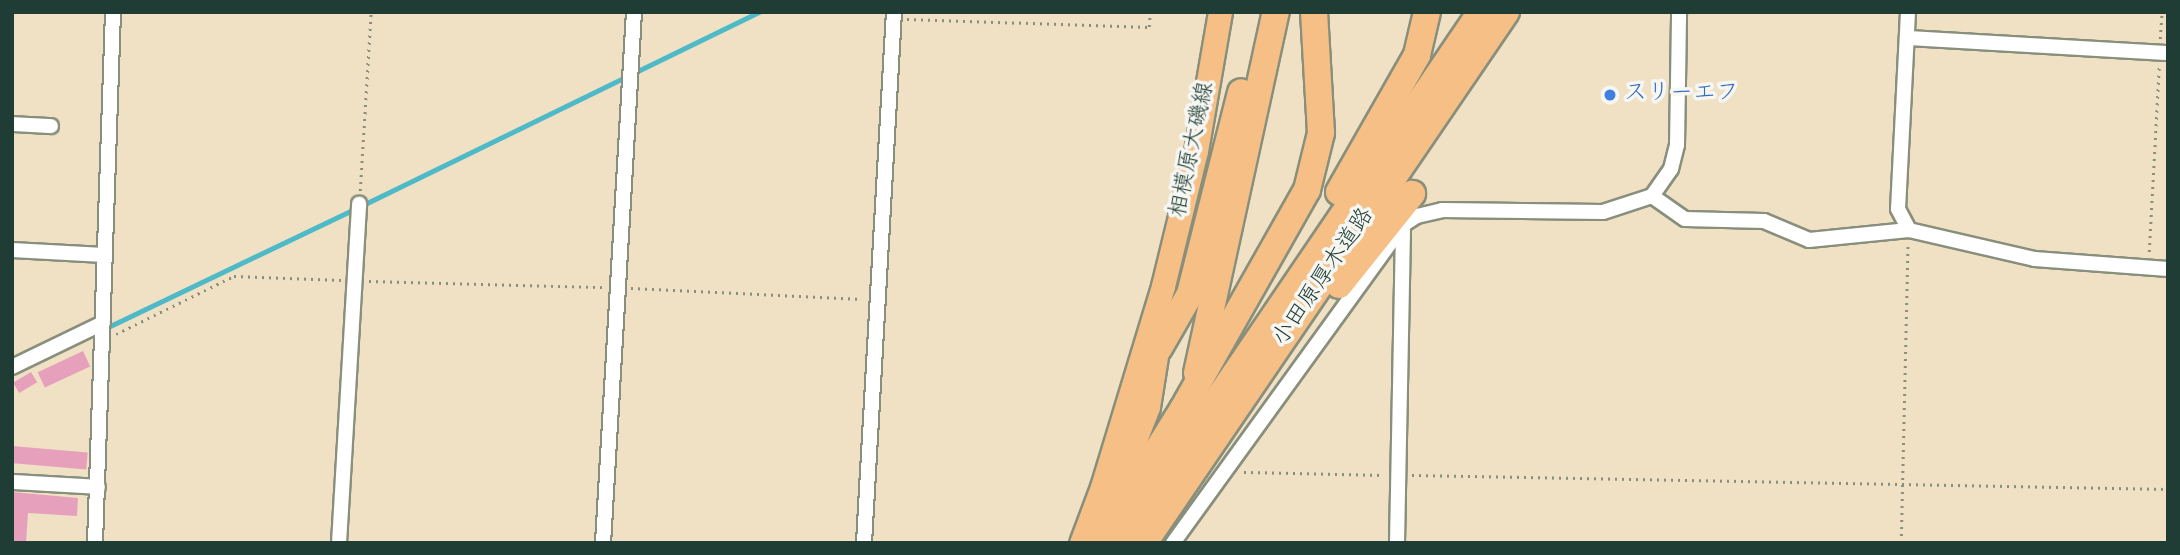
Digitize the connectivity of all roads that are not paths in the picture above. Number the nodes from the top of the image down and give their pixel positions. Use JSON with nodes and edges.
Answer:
{"nodes":[{"id":1,"x":113,"y":12,"type":"edge"},
{"id":2,"x":634,"y":12,"type":"edge"},
{"id":3,"x":1220,"y":12,"type":"edge"},
{"id":4,"x":1259,"y":12,"type":"edge"},
{"id":5,"x":1276,"y":12,"type":"edge"},
{"id":6,"x":1314,"y":12,"type":"edge"},
{"id":7,"x":1427,"y":12,"type":"edge"},
{"id":8,"x":1482,"y":12,"type":"edge"},
{"id":9,"x":1506,"y":12,"type":"edge"},
{"id":10,"x":1679,"y":12,"type":"edge"},
{"id":11,"x":1908,"y":12,"type":"edge"},
{"id":12,"x":893,"y":15,"type":"edge"},
{"id":13,"x":1906,"y":38,"type":"junction"},
{"id":14,"x":2164,"y":53,"type":"edge"},
{"id":15,"x":12,"y":124,"type":"edge"},
{"id":16,"x":51,"y":126,"type":"dead end"},
{"id":17,"x":1412,"y":194,"type":"dead end"},
{"id":18,"x":1652,"y":196,"type":"junction"},
{"id":19,"x":359,"y":208,"type":"road end"},
{"id":20,"x":1403,"y":225,"type":"junction"},
{"id":21,"x":1909,"y":230,"type":"junction"},
{"id":22,"x":12,"y":250,"type":"edge"},
{"id":23,"x":104,"y":255,"type":"junction"},
{"id":24,"x":2168,"y":269,"type":"edge"},
{"id":25,"x":1163,"y":286,"type":"junction"},
{"id":26,"x":103,"y":323,"type":"junction"},
{"id":27,"x":1159,"y":348,"type":"junction"},
{"id":28,"x":12,"y":367,"type":"edge"},
{"id":29,"x":1243,"y":382,"type":"junction"},
{"id":30,"x":1183,"y":408,"type":"junction"},
{"id":31,"x":12,"y":482,"type":"edge"},
{"id":32,"x":98,"y":487,"type":"junction"},
{"id":33,"x":1102,"y":487,"type":"junction"},
{"id":34,"x":95,"y":543,"type":"edge"},
{"id":35,"x":339,"y":543,"type":"edge"},
{"id":36,"x":603,"y":543,"type":"edge"},
{"id":37,"x":864,"y":543,"type":"edge"},
{"id":38,"x":1081,"y":543,"type":"edge"},
{"id":39,"x":1091,"y":543,"type":"edge"},
{"id":40,"x":1120,"y":543,"type":"edge"},
{"id":41,"x":1144,"y":543,"type":"edge"},
{"id":42,"x":1173,"y":543,"type":"edge"},
{"id":43,"x":1397,"y":543,"type":"edge"}],
"edges":[{"from":1,"to":23,"type":"street"},
{"from":2,"to":36,"type":"street"},
{"from":3,"to":25,"type":"main road","name":"相模原大磯線"},
{"from":4,"to":27,"type":"highway"},
{"from":5,"to":30,"type":"highway"},
{"from":6,"to":30,"type":"highway"},
{"from":7,"to":29,"type":"highway"},
{"from":8,"to":29,"type":"highway","name":"小田原厚木道路"},
{"from":9,"to":29,"type":"highway","name":"小田原厚木道路"},
{"from":10,"to":18,"type":"street"},
{"from":11,"to":13,"type":"street"},
{"from":12,"to":37,"type":"street"},
{"from":13,"to":14,"type":"street"},
{"from":13,"to":21,"type":"street"},
{"from":15,"to":16,"type":"street"},
{"from":17,"to":29,"type":"highway"},
{"from":18,"to":20,"type":"street"},
{"from":18,"to":21,"type":"street"},
{"from":19,"to":35,"type":"street"},
{"from":20,"to":42,"type":"street"},
{"from":20,"to":43,"type":"street"},
{"from":21,"to":24,"type":"street"},
{"from":22,"to":23,"type":"street"},
{"from":23,"to":26,"type":"street"},
{"from":25,"to":27,"type":"main road","name":"相模原大磯線"},
{"from":25,"to":33,"type":"main road","name":"相模原大磯線"},
{"from":26,"to":28,"type":"street"},
{"from":26,"to":32,"type":"street"},
{"from":27,"to":33,"type":"main road"},
{"from":27,"to":39,"type":"main road","name":"相模原大磯線"},
{"from":29,"to":40,"type":"highway","name":"小田原厚木道路"},
{"from":29,"to":41,"type":"highway","name":"小田原厚木道路"},
{"from":30,"to":39,"type":"highway"},
{"from":31,"to":32,"type":"street"},
{"from":32,"to":34,"type":"street"},
{"from":33,"to":38,"type":"main road","name":"相模原大磯線"}]}
